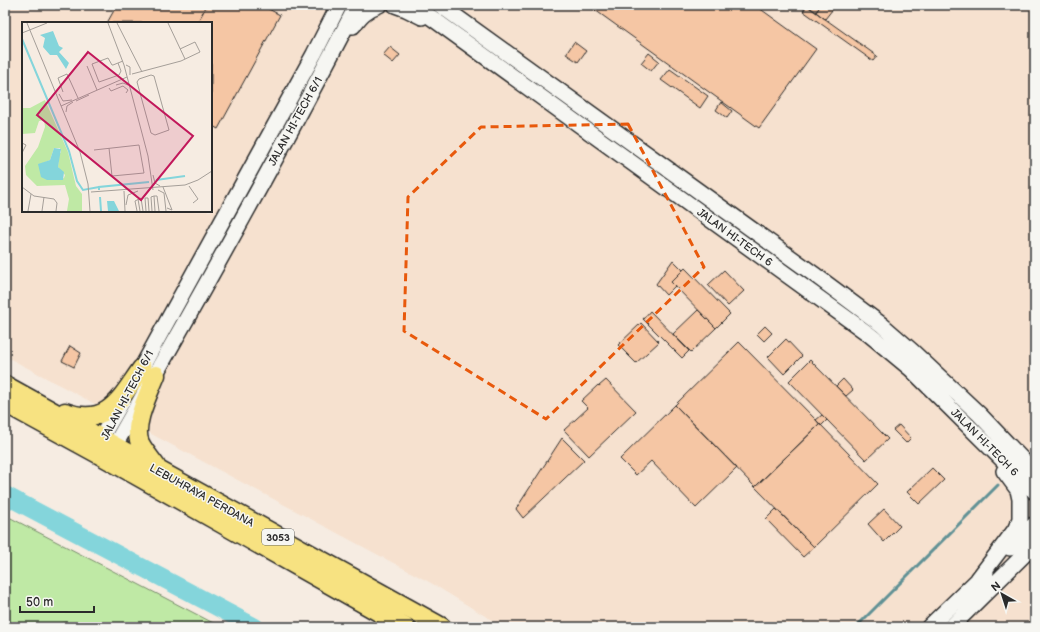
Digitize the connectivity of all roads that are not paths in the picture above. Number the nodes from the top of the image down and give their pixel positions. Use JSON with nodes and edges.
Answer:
{"nodes":[{"id":1,"x":331,"y":5,"type":"edge"},
{"id":2,"x":338,"y":5,"type":"edge"},
{"id":3,"x":357,"y":5,"type":"edge"},
{"id":4,"x":379,"y":5,"type":"edge"},
{"id":5,"x":395,"y":5,"type":"edge"},
{"id":6,"x":414,"y":5,"type":"edge"},
{"id":7,"x":440,"y":5,"type":"edge"},
{"id":8,"x":458,"y":37,"type":"junction"},
{"id":9,"x":321,"y":58,"type":"junction"},
{"id":10,"x":149,"y":371,"type":"junction"},
{"id":11,"x":5,"y":385,"type":"edge"},
{"id":12,"x":26,"y":396,"type":"junction"},
{"id":13,"x":5,"y":403,"type":"edge"},
{"id":14,"x":986,"y":432,"type":"junction"},
{"id":15,"x":108,"y":441,"type":"junction"},
{"id":16,"x":100,"y":455,"type":"junction"},
{"id":17,"x":1035,"y":463,"type":"edge"},
{"id":18,"x":162,"y":473,"type":"junction"},
{"id":19,"x":1035,"y":473,"type":"edge"},
{"id":20,"x":1035,"y":492,"type":"edge"},
{"id":21,"x":1035,"y":524,"type":"edge"},
{"id":22,"x":1035,"y":544,"type":"edge"},
{"id":23,"x":978,"y":579,"type":"junction"},
{"id":24,"x":980,"y":598,"type":"junction"},
{"id":25,"x":405,"y":627,"type":"edge"},
{"id":26,"x":442,"y":627,"type":"edge"},
{"id":27,"x":929,"y":627,"type":"edge"},
{"id":28,"x":951,"y":627,"type":"edge"},
{"id":29,"x":958,"y":627,"type":"edge"}],
"edges":[{"from":1,"to":9,"type":"street"},
{"from":2,"to":9,"type":"street","name":"JALAN HI-TECH 6/1"},
{"from":3,"to":9,"type":"street","name":"JALAN HI-TECH 6/1"},
{"from":4,"to":9,"type":"street"},
{"from":5,"to":8,"type":"street"},
{"from":6,"to":8,"type":"street","name":"JALAN HI-TECH 6"},
{"from":7,"to":14,"type":"street","name":"JALAN HI-TECH 6"},
{"from":8,"to":14,"type":"street","name":"JALAN HI-TECH 6"},
{"from":9,"to":10,"type":"street","name":"JALAN HI-TECH 6/1"},
{"from":10,"to":12,"type":"main road"},
{"from":10,"to":15,"type":"street","name":"JALAN HI-TECH 6/1"},
{"from":10,"to":18,"type":"main road"},
{"from":11,"to":12,"type":"main road","name":"LEBUHRAYA PERDANA","number":"3053"},
{"from":12,"to":15,"type":"main road","name":"LEBUHRAYA PERDANA","number":"3053"},
{"from":13,"to":16,"type":"main road","name":"LEBUHRAYA PERDANA","number":"3053"},
{"from":14,"to":17,"type":"street"},
{"from":14,"to":19,"type":"street","name":"JALAN HI-TECH 6"},
{"from":14,"to":20,"type":"street","name":"JALAN HI-TECH 6"},
{"from":14,"to":23,"type":"street"},
{"from":15,"to":16,"type":"street","name":"JALAN HI-TECH 6/1"},
{"from":15,"to":18,"type":"main road","name":"LEBUHRAYA PERDANA","number":"3053"},
{"from":16,"to":25,"type":"main road","name":"LEBUHRAYA PERDANA","number":"3053"},
{"from":18,"to":26,"type":"main road","name":"LEBUHRAYA PERDANA","number":"3053"},
{"from":21,"to":23,"type":"street"},
{"from":22,"to":24,"type":"street"},
{"from":23,"to":27,"type":"street"},
{"from":24,"to":28,"type":"street"},
{"from":24,"to":29,"type":"street"}]}
